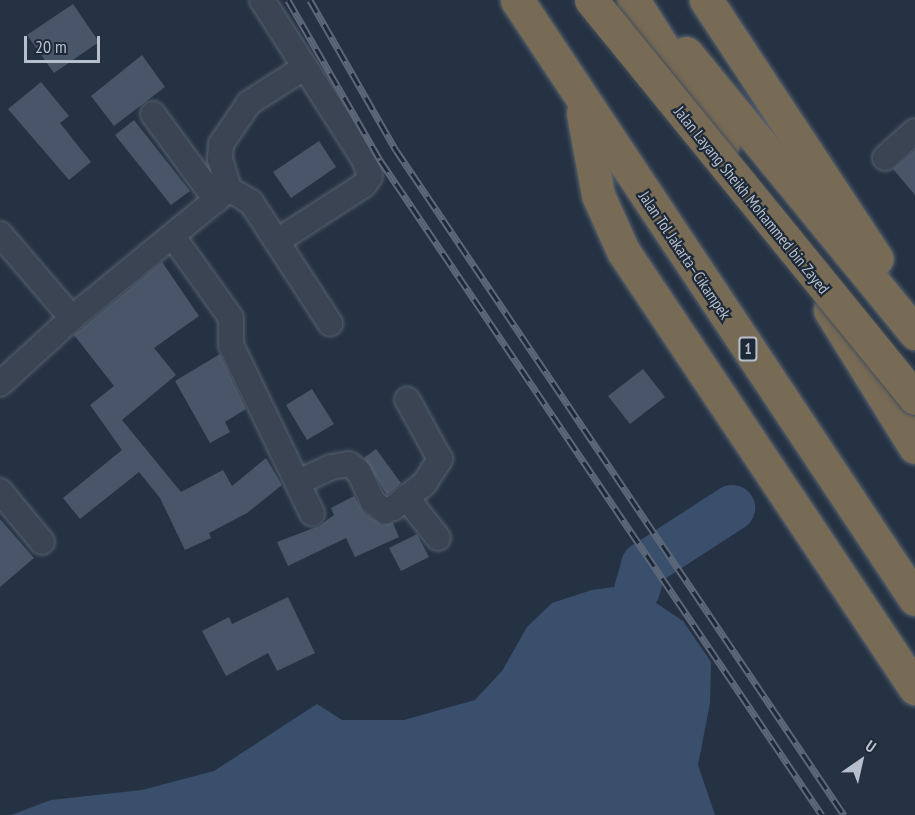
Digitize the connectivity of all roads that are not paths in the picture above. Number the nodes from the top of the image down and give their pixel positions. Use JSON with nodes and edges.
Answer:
{"nodes":[{"id":1,"x":262,"y":0,"type":"edge"},
{"id":2,"x":517,"y":0,"type":"edge"},
{"id":3,"x":591,"y":0,"type":"edge"},
{"id":4,"x":633,"y":0,"type":"edge"},
{"id":5,"x":643,"y":0,"type":"edge"},
{"id":6,"x":706,"y":0,"type":"edge"},
{"id":7,"x":305,"y":67,"type":"junction"},
{"id":8,"x":580,"y":99,"type":"junction"},
{"id":9,"x":153,"y":114,"type":"dead end"},
{"id":10,"x":915,"y":131,"type":"edge"},
{"id":11,"x":885,"y":158,"type":"dead end"},
{"id":12,"x":223,"y":195,"type":"junction"},
{"id":13,"x":0,"y":234,"type":"edge"},
{"id":14,"x":174,"y":238,"type":"junction"},
{"id":15,"x":279,"y":240,"type":"junction"},
{"id":16,"x":915,"y":315,"type":"edge"},
{"id":17,"x":72,"y":318,"type":"junction"},
{"id":18,"x":330,"y":323,"type":"dead end"},
{"id":19,"x":915,"y":333,"type":"edge"},
{"id":20,"x":0,"y":384,"type":"edge"},
{"id":21,"x":915,"y":398,"type":"edge"},
{"id":22,"x":407,"y":399,"type":"dead end"},
{"id":23,"x":915,"y":447,"type":"edge"},
{"id":24,"x":299,"y":482,"type":"junction"},
{"id":25,"x":0,"y":491,"type":"edge"},
{"id":26,"x":406,"y":497,"type":"junction"},
{"id":27,"x":312,"y":513,"type":"dead end"},
{"id":28,"x":438,"y":538,"type":"dead end"},
{"id":29,"x":42,"y":542,"type":"dead end"},
{"id":30,"x":915,"y":599,"type":"edge"},
{"id":31,"x":915,"y":688,"type":"edge"}],
"edges":[{"from":1,"to":7,"type":"street"},
{"from":2,"to":8,"type":"highway","name":"Jalan Tol Jakarta–Cikampek","number":"1"},
{"from":3,"to":21,"type":"highway","name":"Jalan Layang Sheikh Mohammed bin Zayed","bridge":true},
{"from":4,"to":23,"type":"highway"},
{"from":5,"to":19,"type":"highway"},
{"from":6,"to":16,"type":"highway"},
{"from":7,"to":12,"type":"street"},
{"from":7,"to":15,"type":"street"},
{"from":8,"to":30,"type":"highway","name":"Jalan Tol Jakarta–Cikampek","number":"1"},
{"from":8,"to":31,"type":"highway"},
{"from":9,"to":12,"type":"street"},
{"from":10,"to":11,"type":"street"},
{"from":12,"to":14,"type":"street"},
{"from":12,"to":15,"type":"street"},
{"from":13,"to":17,"type":"street"},
{"from":14,"to":17,"type":"street"},
{"from":14,"to":24,"type":"street"},
{"from":15,"to":18,"type":"street"},
{"from":17,"to":20,"type":"street"},
{"from":22,"to":26,"type":"street"},
{"from":24,"to":26,"type":"street"},
{"from":24,"to":27,"type":"street"},
{"from":25,"to":29,"type":"street"},
{"from":26,"to":28,"type":"street"}]}
